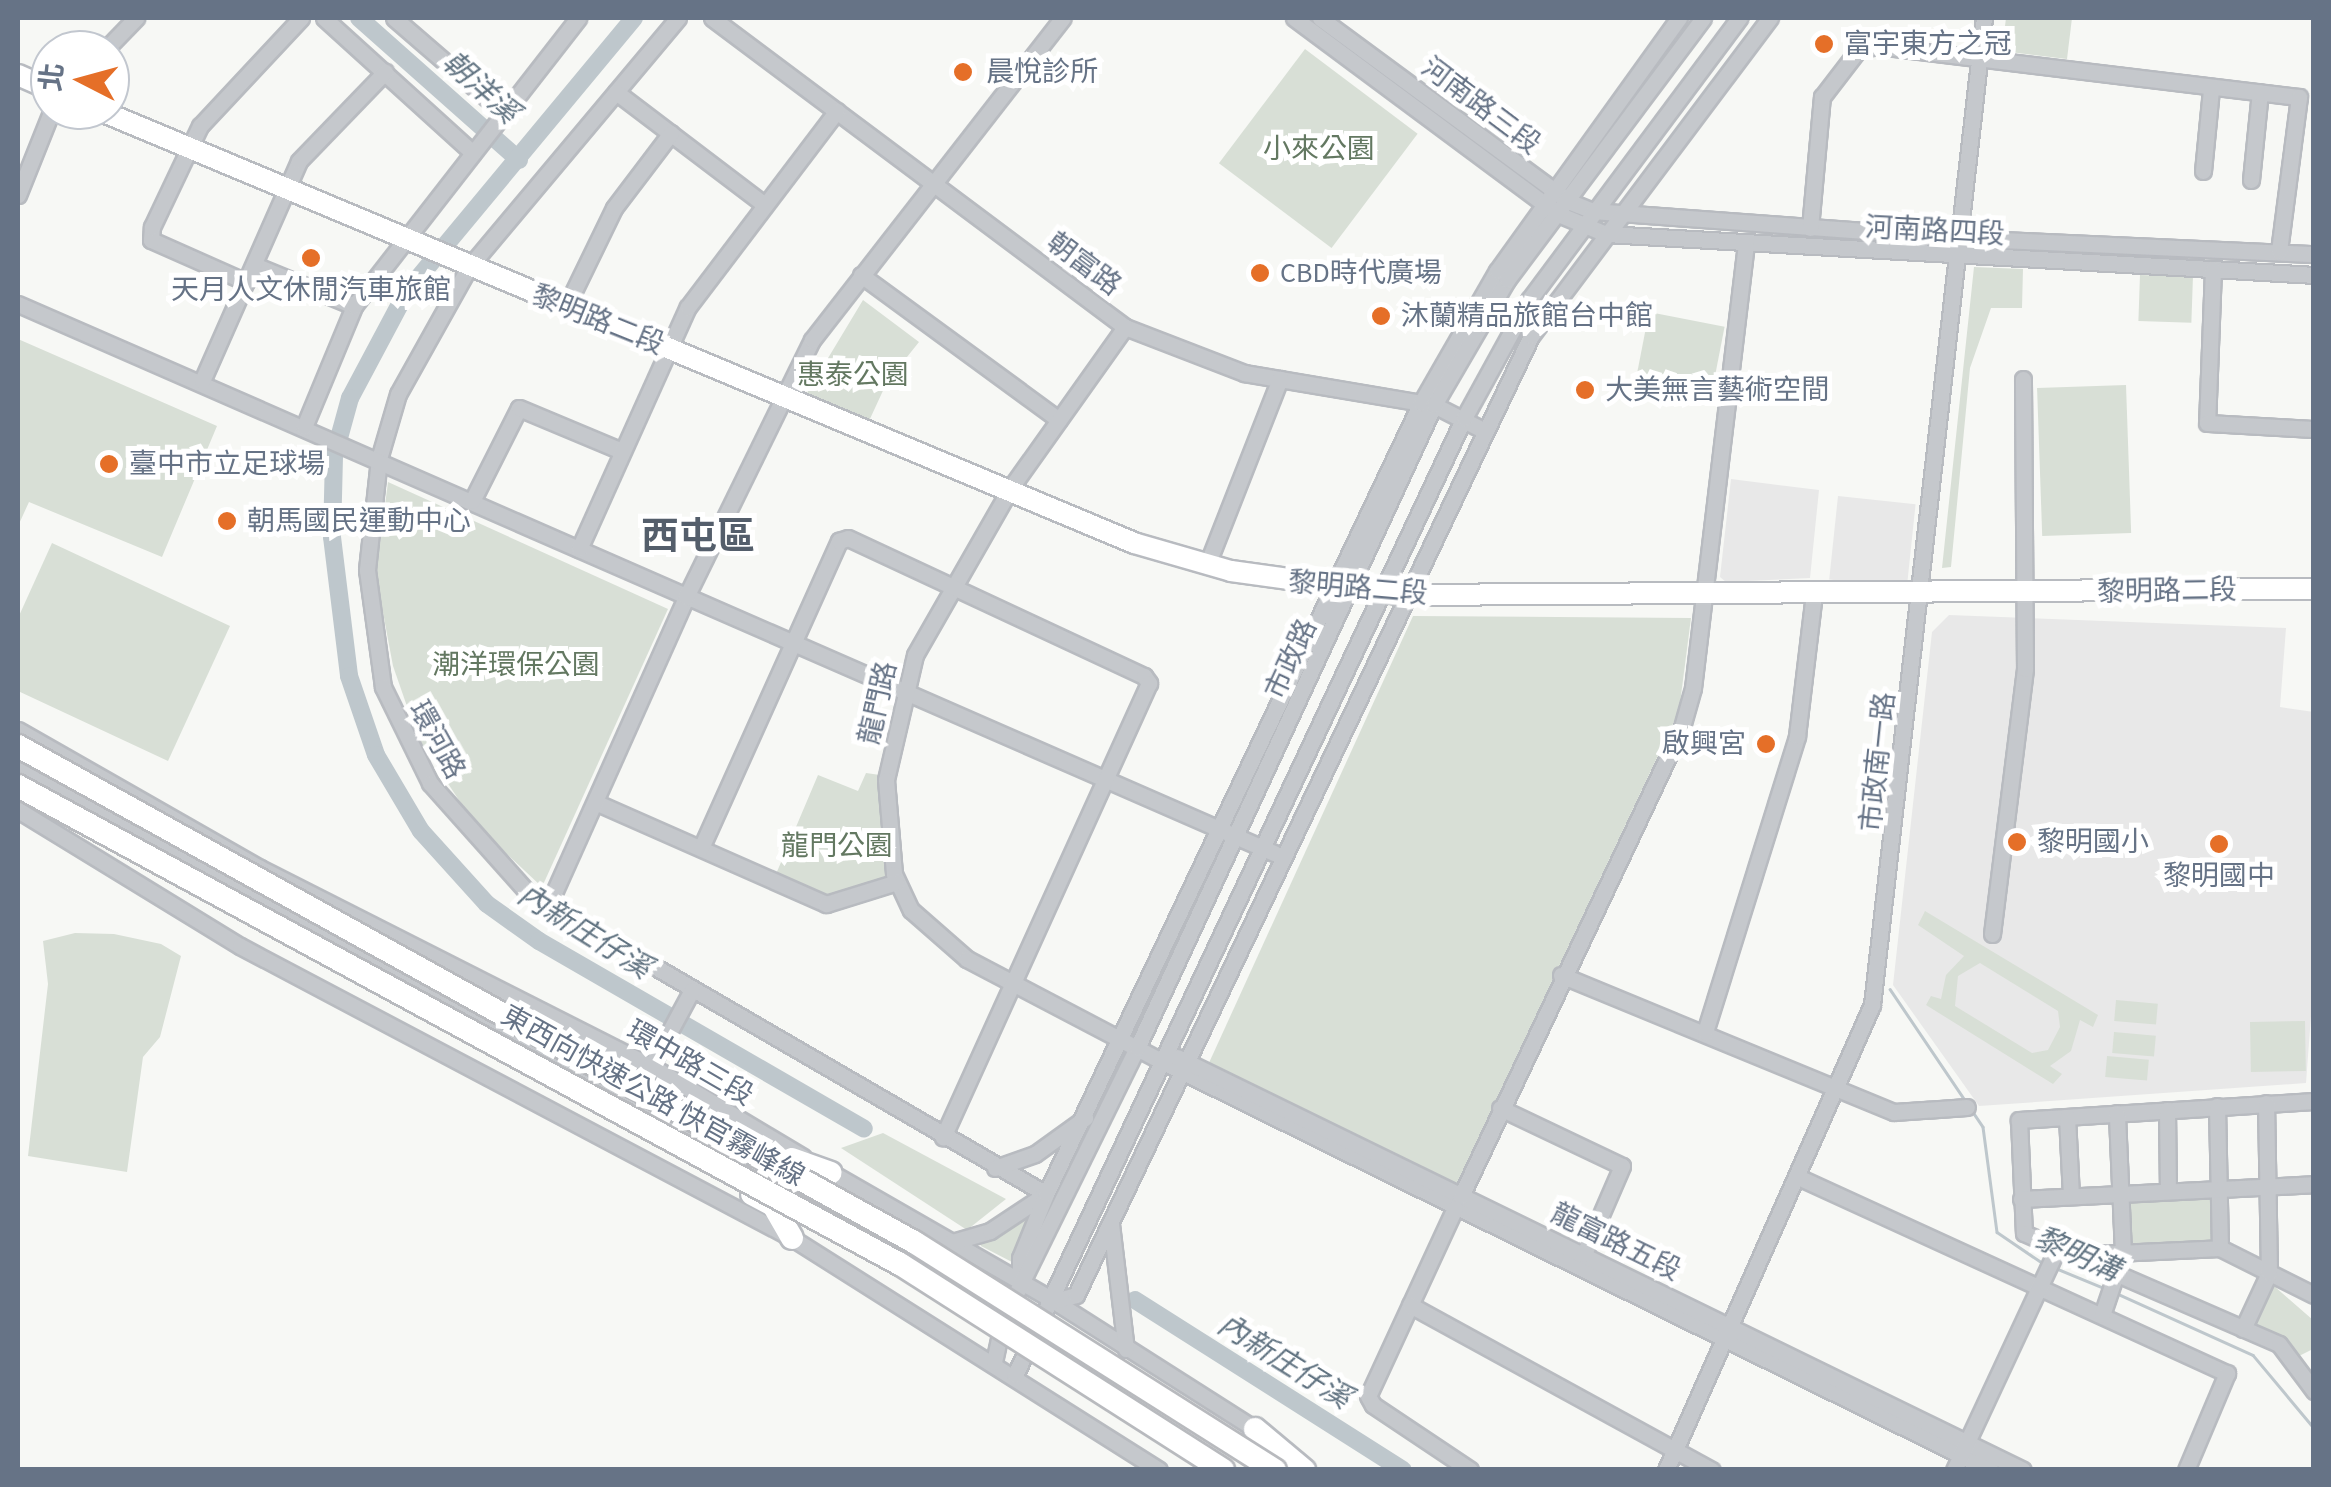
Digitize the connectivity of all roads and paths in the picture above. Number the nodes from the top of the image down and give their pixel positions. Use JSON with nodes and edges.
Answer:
{"nodes":[{"id":1,"x":301,"y":18,"type":"edge"},
{"id":2,"x":324,"y":18,"type":"edge"},
{"id":3,"x":394,"y":18,"type":"edge"},
{"id":4,"x":578,"y":18,"type":"edge"},
{"id":5,"x":678,"y":18,"type":"edge"},
{"id":6,"x":712,"y":18,"type":"edge"},
{"id":7,"x":1063,"y":18,"type":"edge"},
{"id":8,"x":1294,"y":18,"type":"edge"},
{"id":9,"x":1679,"y":18,"type":"edge"},
{"id":10,"x":1703,"y":18,"type":"edge"},
{"id":11,"x":1739,"y":18,"type":"edge"},
{"id":12,"x":1770,"y":18,"type":"edge"},
{"id":13,"x":1984,"y":18,"type":"edge"},
{"id":14,"x":1322,"y":23,"type":"edge"},
{"id":15,"x":1342,"y":24,"type":"edge"},
{"id":16,"x":1980,"y":59,"type":"junction"},
{"id":17,"x":385,"y":72,"type":"junction"},
{"id":18,"x":2211,"y":89,"type":"junction"},
{"id":19,"x":616,"y":92,"type":"junction"},
{"id":20,"x":2260,"y":93,"type":"junction"},
{"id":21,"x":837,"y":111,"type":"junction"},
{"id":22,"x":501,"y":117,"type":"junction"},
{"id":23,"x":130,"y":124,"type":"edge"},
{"id":24,"x":44,"y":130,"type":"edge"},
{"id":25,"x":671,"y":133,"type":"junction"},
{"id":26,"x":186,"y":148,"type":"junction"},
{"id":27,"x":475,"y":150,"type":"junction"},
{"id":28,"x":2202,"y":171,"type":"dead end"},
{"id":29,"x":2251,"y":180,"type":"dead end"},
{"id":30,"x":933,"y":183,"type":"junction"},
{"id":31,"x":287,"y":191,"type":"junction"},
{"id":32,"x":18,"y":195,"type":"edge"},
{"id":33,"x":1548,"y":197,"type":"junction"},
{"id":34,"x":762,"y":204,"type":"junction"},
{"id":35,"x":1563,"y":208,"type":"junction"},
{"id":36,"x":1593,"y":211,"type":"junction"},
{"id":37,"x":1621,"y":216,"type":"junction"},
{"id":38,"x":1581,"y":227,"type":"junction"},
{"id":39,"x":1810,"y":228,"type":"junction"},
{"id":40,"x":1606,"y":234,"type":"junction"},
{"id":41,"x":1960,"y":238,"type":"junction"},
{"id":42,"x":408,"y":242,"type":"junction"},
{"id":43,"x":1746,"y":244,"type":"junction"},
{"id":44,"x":2279,"y":252,"type":"junction"},
{"id":45,"x":2314,"y":254,"type":"edge"},
{"id":46,"x":1958,"y":259,"type":"junction"},
{"id":47,"x":254,"y":264,"type":"junction"},
{"id":48,"x":465,"y":265,"type":"junction"},
{"id":49,"x":2212,"y":269,"type":"junction"},
{"id":50,"x":860,"y":275,"type":"junction"},
{"id":51,"x":2314,"y":275,"type":"edge"},
{"id":52,"x":246,"y":282,"type":"junction"},
{"id":53,"x":18,"y":304,"type":"edge"},
{"id":54,"x":354,"y":306,"type":"junction"},
{"id":55,"x":566,"y":306,"type":"junction"},
{"id":56,"x":1125,"y":326,"type":"junction"},
{"id":57,"x":666,"y":348,"type":"junction"},
{"id":58,"x":1280,"y":379,"type":"junction"},
{"id":59,"x":2023,"y":379,"type":"dead end"},
{"id":60,"x":202,"y":381,"type":"junction"},
{"id":61,"x":781,"y":395,"type":"junction"},
{"id":62,"x":1427,"y":404,"type":"junction"},
{"id":63,"x":1464,"y":418,"type":"junction"},
{"id":64,"x":1059,"y":420,"type":"junction"},
{"id":65,"x":2314,"y":429,"type":"edge"},
{"id":66,"x":1483,"y":430,"type":"junction"},
{"id":67,"x":311,"y":431,"type":"junction"},
{"id":68,"x":622,"y":452,"type":"junction"},
{"id":69,"x":378,"y":460,"type":"junction"},
{"id":70,"x":1010,"y":489,"type":"junction"},
{"id":71,"x":472,"y":501,"type":"junction"},
{"id":72,"x":579,"y":549,"type":"junction"},
{"id":73,"x":1207,"y":565,"type":"junction"},
{"id":74,"x":954,"y":587,"type":"junction"},
{"id":75,"x":2314,"y":588,"type":"edge"},
{"id":76,"x":1343,"y":590,"type":"junction"},
{"id":77,"x":1921,"y":592,"type":"junction"},
{"id":78,"x":2023,"y":592,"type":"junction"},
{"id":79,"x":1814,"y":593,"type":"junction"},
{"id":80,"x":1395,"y":594,"type":"junction"},
{"id":81,"x":1707,"y":594,"type":"junction"},
{"id":82,"x":686,"y":597,"type":"junction"},
{"id":83,"x":793,"y":643,"type":"junction"},
{"id":84,"x":905,"y":691,"type":"junction"},
{"id":85,"x":18,"y":730,"type":"edge"},
{"id":86,"x":18,"y":746,"type":"edge"},
{"id":87,"x":18,"y":757,"type":"edge"},
{"id":88,"x":18,"y":770,"type":"edge"},
{"id":89,"x":1106,"y":777,"type":"junction"},
{"id":90,"x":18,"y":786,"type":"edge"},
{"id":91,"x":595,"y":802,"type":"junction"},
{"id":92,"x":18,"y":810,"type":"edge"},
{"id":93,"x":1229,"y":834,"type":"junction"},
{"id":94,"x":701,"y":848,"type":"junction"},
{"id":95,"x":1265,"y":850,"type":"junction"},
{"id":96,"x":1282,"y":857,"type":"junction"},
{"id":97,"x":261,"y":882,"type":"junction"},
{"id":98,"x":897,"y":882,"type":"junction"},
{"id":99,"x":242,"y":902,"type":"junction"},
{"id":100,"x":548,"y":906,"type":"junction"},
{"id":101,"x":1992,"y":934,"type":"dead end"},
{"id":102,"x":1562,"y":974,"type":"junction"},
{"id":103,"x":1010,"y":982,"type":"junction"},
{"id":104,"x":496,"y":989,"type":"junction"},
{"id":105,"x":689,"y":996,"type":"junction"},
{"id":106,"x":482,"y":1014,"type":"junction"},
{"id":107,"x":1706,"y":1032,"type":"junction"},
{"id":108,"x":1128,"y":1040,"type":"junction"},
{"id":109,"x":1167,"y":1058,"type":"junction"},
{"id":110,"x":652,"y":1066,"type":"junction"},
{"id":111,"x":1184,"y":1066,"type":"junction"},
{"id":112,"x":1838,"y":1088,"type":"junction"},
{"id":113,"x":2314,"y":1101,"type":"edge"},
{"id":114,"x":2266,"y":1103,"type":"junction"},
{"id":115,"x":2217,"y":1106,"type":"junction"},
{"id":116,"x":1500,"y":1108,"type":"junction"},
{"id":117,"x":1967,"y":1108,"type":"dead end"},
{"id":118,"x":2166,"y":1110,"type":"junction"},
{"id":119,"x":2117,"y":1113,"type":"junction"},
{"id":120,"x":1088,"y":1116,"type":"junction"},
{"id":121,"x":2067,"y":1116,"type":"junction"},
{"id":122,"x":943,"y":1138,"type":"junction"},
{"id":123,"x":996,"y":1168,"type":"junction"},
{"id":124,"x":1073,"y":1172,"type":"junction"},
{"id":125,"x":831,"y":1173,"type":"junction"},
{"id":126,"x":1798,"y":1178,"type":"junction"},
{"id":127,"x":2314,"y":1184,"type":"edge"},
{"id":128,"x":2270,"y":1186,"type":"junction"},
{"id":129,"x":2219,"y":1189,"type":"junction"},
{"id":130,"x":2168,"y":1192,"type":"junction"},
{"id":131,"x":1046,"y":1194,"type":"junction"},
{"id":132,"x":2120,"y":1194,"type":"junction"},
{"id":133,"x":2071,"y":1196,"type":"junction"},
{"id":134,"x":2022,"y":1199,"type":"junction"},
{"id":135,"x":1458,"y":1202,"type":"junction"},
{"id":136,"x":1111,"y":1220,"type":"junction"},
{"id":137,"x":792,"y":1238,"type":"junction"},
{"id":138,"x":949,"y":1243,"type":"junction"},
{"id":139,"x":2220,"y":1248,"type":"junction"},
{"id":140,"x":2124,"y":1253,"type":"junction"},
{"id":141,"x":1584,"y":1254,"type":"junction"},
{"id":142,"x":2054,"y":1256,"type":"dead end"},
{"id":143,"x":2269,"y":1273,"type":"junction"},
{"id":144,"x":2118,"y":1279,"type":"junction"},
{"id":145,"x":1020,"y":1283,"type":"junction"},
{"id":146,"x":2041,"y":1287,"type":"junction"},
{"id":147,"x":2314,"y":1295,"type":"edge"},
{"id":148,"x":1054,"y":1302,"type":"junction"},
{"id":149,"x":1410,"y":1304,"type":"junction"},
{"id":150,"x":2103,"y":1313,"type":"junction"},
{"id":151,"x":1005,"y":1315,"type":"junction"},
{"id":152,"x":2242,"y":1329,"type":"junction"},
{"id":153,"x":1727,"y":1332,"type":"junction"},
{"id":154,"x":1037,"y":1334,"type":"junction"},
{"id":155,"x":1126,"y":1348,"type":"junction"},
{"id":156,"x":994,"y":1362,"type":"junction"},
{"id":157,"x":1015,"y":1375,"type":"junction"},
{"id":158,"x":2314,"y":1391,"type":"edge"},
{"id":159,"x":1255,"y":1429,"type":"junction"},
{"id":160,"x":1675,"y":1450,"type":"junction"},
{"id":161,"x":1961,"y":1456,"type":"edge"},
{"id":162,"x":1159,"y":1470,"type":"edge"},
{"id":163,"x":1223,"y":1470,"type":"edge"},
{"id":164,"x":1240,"y":1470,"type":"edge"},
{"id":165,"x":1255,"y":1470,"type":"edge"},
{"id":166,"x":1275,"y":1470,"type":"edge"},
{"id":167,"x":1304,"y":1470,"type":"edge"},
{"id":168,"x":1320,"y":1470,"type":"edge"},
{"id":169,"x":1470,"y":1470,"type":"edge"},
{"id":170,"x":1666,"y":1470,"type":"edge"},
{"id":171,"x":1712,"y":1470,"type":"edge"},
{"id":172,"x":1991,"y":1470,"type":"edge"},
{"id":173,"x":2023,"y":1470,"type":"edge"},
{"id":174,"x":2186,"y":1470,"type":"edge"}],
"edges":[{"from":1,"to":26,"type":"street"},
{"from":2,"to":17,"type":"street"},
{"from":3,"to":22,"type":"street"},
{"from":4,"to":22,"type":"street"},
{"from":5,"to":19,"type":"street","name":"環河路"},
{"from":6,"to":21,"type":"street","name":"朝富路"},
{"from":7,"to":30,"type":"street"},
{"from":8,"to":14,"type":"street","name":"河南路三段"},
{"from":9,"to":33,"type":"street","name":"市政路"},
{"from":10,"to":35,"type":"street","name":"市政路"},
{"from":11,"to":36,"type":"street","name":"市政路"},
{"from":12,"to":37,"type":"street","name":"市政路"},
{"from":13,"to":16,"type":"street","name":"市政南一路"},
{"from":14,"to":15,"type":"street"},
{"from":14,"to":33,"type":"street","name":"河南路三段"},
{"from":15,"to":33,"type":"street","name":"河南路三段"},
{"from":16,"to":18,"type":"street"},
{"from":16,"to":39,"type":"street"},
{"from":16,"to":41,"type":"street","name":"市政南一路"},
{"from":17,"to":27,"type":"street"},
{"from":17,"to":31,"type":"street"},
{"from":18,"to":20,"type":"street"},
{"from":18,"to":28,"type":"street"},
{"from":19,"to":25,"type":"street"},
{"from":19,"to":48,"type":"street","name":"環河路"},
{"from":20,"to":29,"type":"street"},
{"from":20,"to":44,"type":"street"},
{"from":21,"to":30,"type":"street","name":"朝富路"},
{"from":21,"to":34,"type":"street"},
{"from":22,"to":27,"type":"street"},
{"from":23,"to":26,"type":"main road"},
{"from":24,"to":32,"type":"street"},
{"from":25,"to":34,"type":"street"},
{"from":25,"to":55,"type":"street"},
{"from":26,"to":31,"type":"main road"},
{"from":26,"to":52,"type":"street"},
{"from":27,"to":42,"type":"street"},
{"from":30,"to":50,"type":"street"},
{"from":30,"to":56,"type":"street","name":"朝富路"},
{"from":31,"to":42,"type":"main road"},
{"from":31,"to":47,"type":"street"},
{"from":33,"to":35,"type":"street","name":"河南路三段"},
{"from":33,"to":62,"type":"street","name":"市政路"},
{"from":34,"to":57,"type":"street"},
{"from":35,"to":36,"type":"street","name":"河南路三段"},
{"from":35,"to":38,"type":"street","name":"河南路四段"},
{"from":35,"to":62,"type":"street","name":"市政路"},
{"from":36,"to":37,"type":"street","name":"河南路三段"},
{"from":36,"to":38,"type":"street","name":"市政路"},
{"from":37,"to":39,"type":"street","name":"河南路四段"},
{"from":37,"to":40,"type":"street","name":"市政路"},
{"from":38,"to":40,"type":"street","name":"河南路四段"},
{"from":38,"to":63,"type":"street","name":"市政路"},
{"from":39,"to":41,"type":"street","name":"河南路四段"},
{"from":40,"to":43,"type":"street","name":"河南路四段"},
{"from":40,"to":66,"type":"street","name":"市政路"},
{"from":41,"to":44,"type":"street","name":"河南路四段"},
{"from":41,"to":46,"type":"street","name":"市政南一路"},
{"from":42,"to":48,"type":"main road","name":"黎明路二段"},
{"from":42,"to":54,"type":"street"},
{"from":43,"to":46,"type":"street","name":"河南路四段"},
{"from":43,"to":81,"type":"street"},
{"from":44,"to":45,"type":"street","name":"河南路四段"},
{"from":46,"to":49,"type":"street","name":"河南路四段"},
{"from":46,"to":77,"type":"street","name":"市政南一路"},
{"from":47,"to":52,"type":"street"},
{"from":47,"to":54,"type":"street"},
{"from":48,"to":55,"type":"main road","name":"黎明路二段"},
{"from":48,"to":69,"type":"street","name":"環河路"},
{"from":49,"to":51,"type":"street","name":"河南路四段"},
{"from":49,"to":65,"type":"street"},
{"from":50,"to":61,"type":"street"},
{"from":50,"to":64,"type":"street"},
{"from":52,"to":60,"type":"street"},
{"from":53,"to":60,"type":"street"},
{"from":54,"to":67,"type":"street"},
{"from":55,"to":57,"type":"main road","name":"黎明路二段"},
{"from":56,"to":58,"type":"street","name":"朝富路"},
{"from":56,"to":64,"type":"street","name":"龍門路"},
{"from":57,"to":61,"type":"main road","name":"黎明路二段"},
{"from":57,"to":68,"type":"street"},
{"from":58,"to":62,"type":"street","name":"朝富路"},
{"from":58,"to":73,"type":"street"},
{"from":59,"to":78,"type":"street"},
{"from":60,"to":67,"type":"street"},
{"from":61,"to":70,"type":"main road","name":"黎明路二段"},
{"from":61,"to":82,"type":"street"},
{"from":62,"to":63,"type":"street","name":"朝富路"},
{"from":62,"to":76,"type":"street","name":"市政路"},
{"from":63,"to":66,"type":"street","name":"朝富路"},
{"from":63,"to":80,"type":"street","name":"市政路"},
{"from":64,"to":70,"type":"street","name":"龍門路"},
{"from":66,"to":80,"type":"street","name":"市政路"},
{"from":67,"to":69,"type":"street"},
{"from":68,"to":71,"type":"street"},
{"from":68,"to":72,"type":"street"},
{"from":69,"to":71,"type":"street"},
{"from":69,"to":100,"type":"street","name":"環河路"},
{"from":70,"to":73,"type":"main road","name":"黎明路二段"},
{"from":70,"to":74,"type":"street","name":"龍門路"},
{"from":71,"to":72,"type":"street"},
{"from":72,"to":82,"type":"street"},
{"from":73,"to":76,"type":"main road","name":"黎明路二段"},
{"from":74,"to":83,"type":"street"},
{"from":74,"to":84,"type":"street","name":"龍門路"},
{"from":74,"to":89,"type":"street"},
{"from":75,"to":78,"type":"main road","name":"黎明路二段"},
{"from":76,"to":80,"type":"main road","name":"黎明路二段"},
{"from":76,"to":93,"type":"street","name":"市政路"},
{"from":77,"to":78,"type":"main road","name":"黎明路二段"},
{"from":77,"to":79,"type":"main road","name":"黎明路二段"},
{"from":77,"to":112,"type":"street","name":"市政南一路"},
{"from":78,"to":101,"type":"street"},
{"from":79,"to":81,"type":"main road","name":"黎明路二段"},
{"from":79,"to":107,"type":"street"},
{"from":80,"to":81,"type":"main road","name":"黎明路二段"},
{"from":80,"to":95,"type":"street","name":"市政路"},
{"from":80,"to":96,"type":"street","name":"市政路"},
{"from":81,"to":102,"type":"street"},
{"from":82,"to":83,"type":"street"},
{"from":82,"to":91,"type":"street"},
{"from":83,"to":84,"type":"street"},
{"from":83,"to":94,"type":"street"},
{"from":84,"to":89,"type":"street"},
{"from":84,"to":98,"type":"street","name":"龍門路"},
{"from":85,"to":104,"type":"street","name":"環中路三段"},
{"from":86,"to":97,"type":"highway","name":"東西向快速公路 快官霧峰線","bridge":true},
{"from":87,"to":106,"type":"street","name":"環中路三段"},
{"from":88,"to":151,"type":"street","name":"環中路三段"},
{"from":89,"to":93,"type":"street"},
{"from":89,"to":103,"type":"street"},
{"from":90,"to":99,"type":"highway","name":"東西向快速公路 快官霧峰線","bridge":true},
{"from":91,"to":94,"type":"street"},
{"from":91,"to":100,"type":"street"},
{"from":92,"to":137,"type":"street"},
{"from":93,"to":95,"type":"street"},
{"from":93,"to":108,"type":"street","name":"市政路"},
{"from":94,"to":98,"type":"street"},
{"from":95,"to":96,"type":"street"},
{"from":95,"to":109,"type":"street","name":"市政路"},
{"from":96,"to":111,"type":"street","name":"市政路"},
{"from":97,"to":125,"type":"highway","bridge":true},
{"from":97,"to":166,"type":"highway","name":"東西向快速公路 快官霧峰線","bridge":true},
{"from":98,"to":103,"type":"street","name":"龍門路"},
{"from":99,"to":137,"type":"highway","bridge":true},
{"from":99,"to":163,"type":"highway","name":"東西向快速公路 快官霧峰線","bridge":true},
{"from":100,"to":105,"type":"street","name":"環河路"},
{"from":102,"to":107,"type":"street"},
{"from":102,"to":116,"type":"street"},
{"from":103,"to":108,"type":"street","name":"龍門路"},
{"from":103,"to":122,"type":"street"},
{"from":104,"to":106,"type":"street"},
{"from":104,"to":110,"type":"street","name":"環中路三段"},
{"from":105,"to":110,"type":"street"},
{"from":105,"to":122,"type":"street","name":"環河路"},
{"from":106,"to":151,"type":"street","name":"環中路三段"},
{"from":107,"to":112,"type":"street"},
{"from":108,"to":109,"type":"street","name":"龍門路"},
{"from":108,"to":120,"type":"street","name":"市政路"},
{"from":108,"to":124,"type":"street","name":"市政路"},
{"from":109,"to":111,"type":"street","name":"龍門路"},
{"from":109,"to":148,"type":"street","name":"市政路"},
{"from":110,"to":125,"type":"street","name":"環中路三段"},
{"from":111,"to":135,"type":"street","name":"龍富路五段"},
{"from":111,"to":136,"type":"street","name":"市政路"},
{"from":112,"to":117,"type":"street"},
{"from":112,"to":126,"type":"street","name":"市政南一路"},
{"from":113,"to":114,"type":"street"},
{"from":114,"to":115,"type":"street"},
{"from":114,"to":128,"type":"street"},
{"from":115,"to":118,"type":"street"},
{"from":115,"to":129,"type":"street"},
{"from":116,"to":135,"type":"street"},
{"from":116,"to":141,"type":"street"},
{"from":118,"to":119,"type":"street"},
{"from":118,"to":130,"type":"street"},
{"from":119,"to":121,"type":"street"},
{"from":119,"to":132,"type":"street"},
{"from":120,"to":123,"type":"street"},
{"from":120,"to":131,"type":"street","name":"市政路"},
{"from":121,"to":133,"type":"street"},
{"from":121,"to":134,"type":"street"},
{"from":122,"to":123,"type":"street","name":"環河路"},
{"from":123,"to":131,"type":"street","name":"環河路"},
{"from":124,"to":131,"type":"street"},
{"from":124,"to":145,"type":"street","name":"市政路"},
{"from":125,"to":138,"type":"street","name":"環中路三段"},
{"from":126,"to":146,"type":"street"},
{"from":126,"to":153,"type":"street","name":"市政南一路"},
{"from":127,"to":128,"type":"street"},
{"from":128,"to":129,"type":"street"},
{"from":128,"to":143,"type":"street"},
{"from":129,"to":130,"type":"street"},
{"from":129,"to":139,"type":"street"},
{"from":130,"to":132,"type":"street"},
{"from":131,"to":138,"type":"street"},
{"from":131,"to":145,"type":"street","name":"市政路"},
{"from":132,"to":133,"type":"street"},
{"from":132,"to":140,"type":"street"},
{"from":133,"to":134,"type":"street"},
{"from":134,"to":140,"type":"street"},
{"from":135,"to":141,"type":"street","name":"龍富路五段"},
{"from":135,"to":149,"type":"street"},
{"from":135,"to":153,"type":"street","name":"龍富路五段"},
{"from":136,"to":148,"type":"street","name":"市政路"},
{"from":136,"to":155,"type":"street"},
{"from":137,"to":156,"type":"street"},
{"from":138,"to":145,"type":"street","name":"環中路三段"},
{"from":139,"to":140,"type":"street"},
{"from":139,"to":143,"type":"street"},
{"from":140,"to":144,"type":"street"},
{"from":141,"to":153,"type":"street","name":"龍富路五段"},
{"from":142,"to":146,"type":"street"},
{"from":143,"to":147,"type":"street"},
{"from":143,"to":152,"type":"street"},
{"from":144,"to":150,"type":"street"},
{"from":144,"to":152,"type":"street"},
{"from":145,"to":148,"type":"street","name":"環中路三段"},
{"from":145,"to":151,"type":"street","name":"市政路"},
{"from":146,"to":150,"type":"street"},
{"from":146,"to":161,"type":"street"},
{"from":148,"to":154,"type":"street","name":"市政路"},
{"from":148,"to":155,"type":"street","name":"環中路三段"},
{"from":149,"to":160,"type":"street"},
{"from":149,"to":169,"type":"street"},
{"from":150,"to":174,"type":"street"},
{"from":151,"to":154,"type":"street","name":"環中路三段"},
{"from":151,"to":156,"type":"street","name":"市政路"},
{"from":152,"to":158,"type":"street"},
{"from":153,"to":160,"type":"street","name":"市政南一路"},
{"from":153,"to":161,"type":"street","name":"龍富路五段"},
{"from":154,"to":157,"type":"street","name":"市政路"},
{"from":154,"to":164,"type":"street","name":"環中路三段"},
{"from":154,"to":165,"type":"street","name":"環中路三段"},
{"from":155,"to":159,"type":"street","name":"環中路三段"},
{"from":156,"to":157,"type":"street"},
{"from":157,"to":162,"type":"street"},
{"from":159,"to":167,"type":"highway"},
{"from":159,"to":168,"type":"street","name":"環中路三段"},
{"from":160,"to":170,"type":"street","name":"市政南一路"},
{"from":160,"to":171,"type":"street"},
{"from":161,"to":172,"type":"street","name":"龍富路五段"},
{"from":161,"to":173,"type":"street","name":"龍富路五段"}]}
